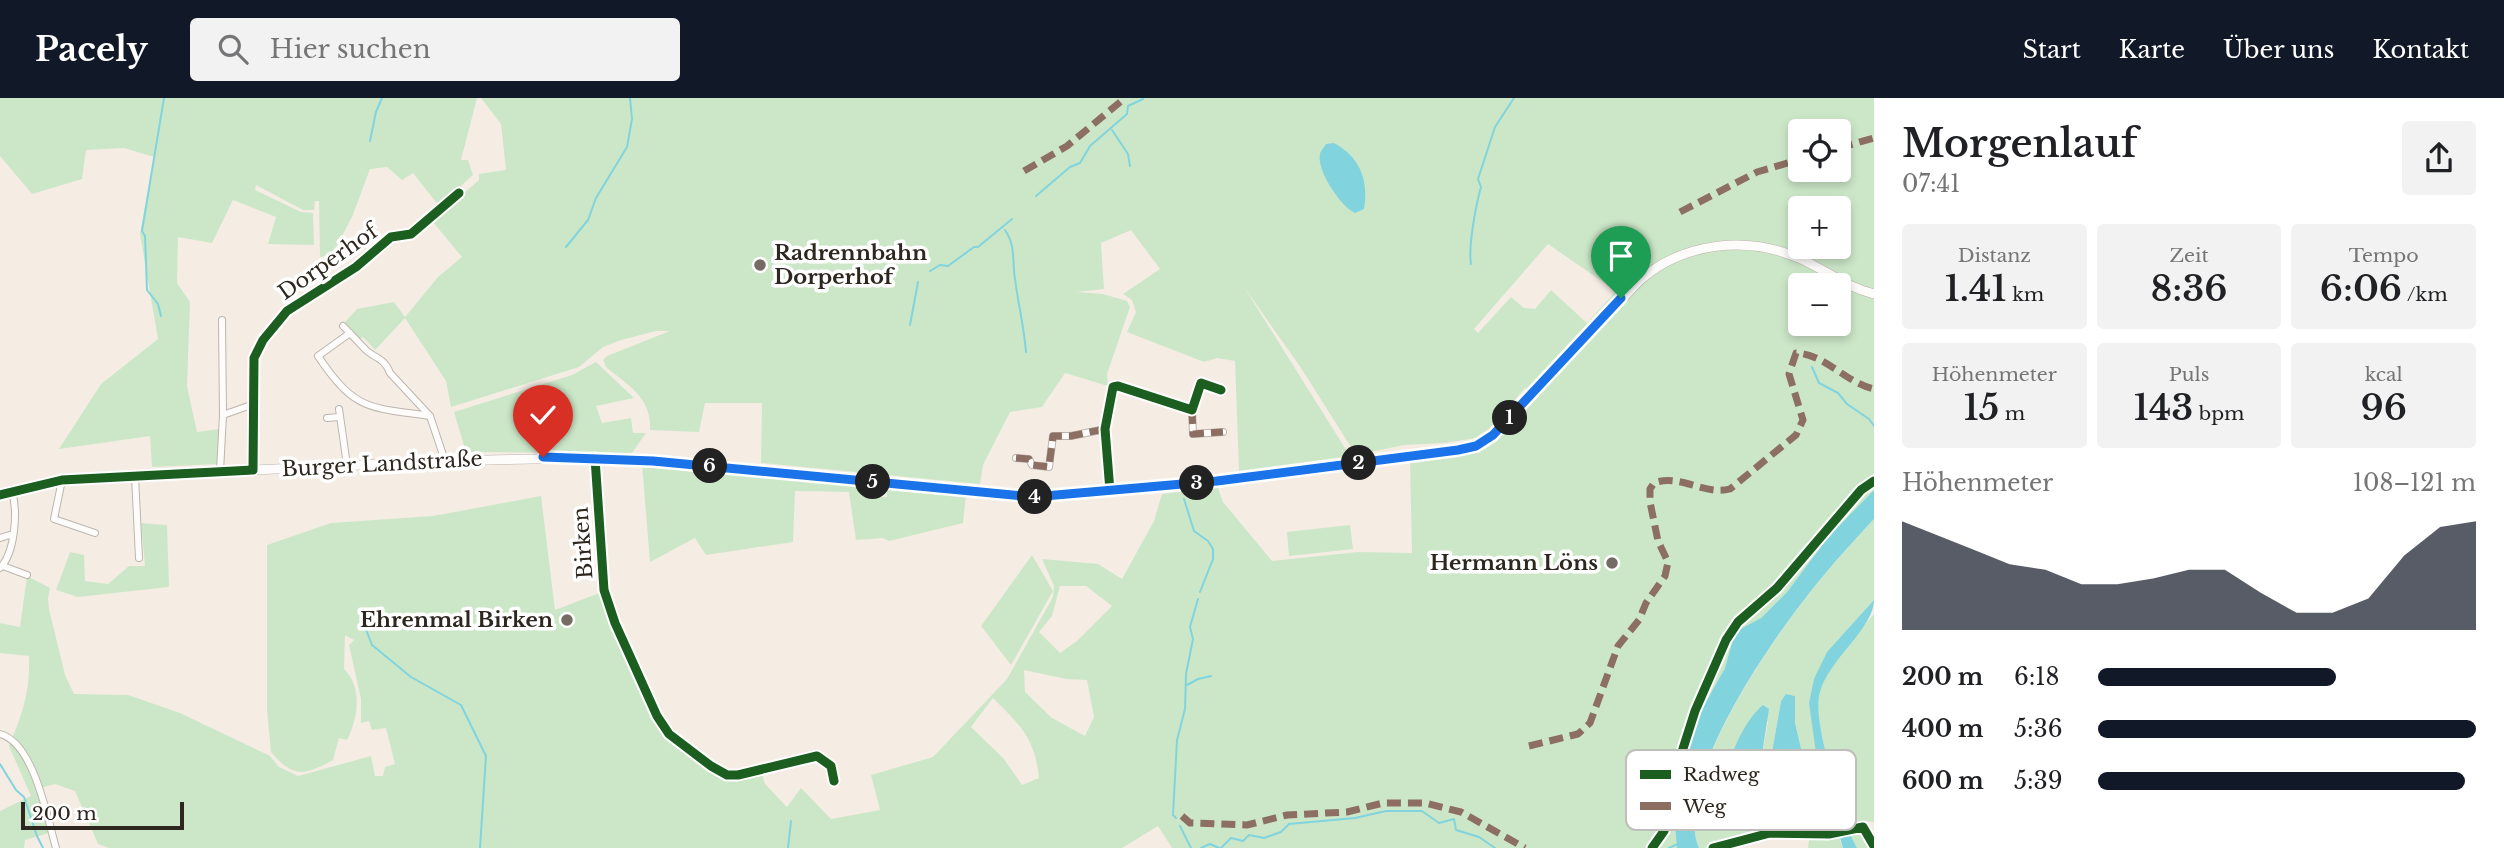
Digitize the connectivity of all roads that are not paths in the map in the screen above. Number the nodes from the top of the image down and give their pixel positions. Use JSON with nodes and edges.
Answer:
{"nodes":[{"id":1,"x":459,"y":193,"type":"dead end"},
{"id":2,"x":1874,"y":293,"type":"edge"},
{"id":3,"x":222,"y":320,"type":"dead end"},
{"id":4,"x":343,"y":326,"type":"dead end"},
{"id":5,"x":350,"y":333,"type":"junction"},
{"id":6,"x":1221,"y":390,"type":"dead end"},
{"id":7,"x":251,"y":405,"type":"junction"},
{"id":8,"x":339,"y":409,"type":"dead end"},
{"id":9,"x":1192,"y":410,"type":"junction"},
{"id":10,"x":223,"y":415,"type":"junction"},
{"id":11,"x":430,"y":416,"type":"junction"},
{"id":12,"x":340,"y":417,"type":"junction"},
{"id":13,"x":327,"y":418,"type":"dead end"},
{"id":14,"x":1105,"y":429,"type":"junction"},
{"id":15,"x":1223,"y":432,"type":"dead end"},
{"id":16,"x":594,"y":458,"type":"junction"},
{"id":17,"x":1016,"y":458,"type":"dead end"},
{"id":18,"x":445,"y":461,"type":"junction"},
{"id":19,"x":347,"y":466,"type":"junction"},
{"id":20,"x":253,"y":470,"type":"junction"},
{"id":21,"x":220,"y":471,"type":"junction"},
{"id":22,"x":135,"y":476,"type":"junction"},
{"id":23,"x":62,"y":480,"type":"junction"},
{"id":24,"x":1110,"y":491,"type":"junction"},
{"id":25,"x":12,"y":492,"type":"junction"},
{"id":26,"x":0,"y":495,"type":"edge"},
{"id":27,"x":95,"y":533,"type":"dead end"},
{"id":28,"x":13,"y":534,"type":"junction"},
{"id":29,"x":0,"y":537,"type":"edge"},
{"id":30,"x":139,"y":558,"type":"dead end"},
{"id":31,"x":1,"y":567,"type":"edge"},
{"id":32,"x":27,"y":575,"type":"dead end"},
{"id":33,"x":0,"y":734,"type":"edge"},
{"id":34,"x":834,"y":781,"type":"dead end"},
{"id":35,"x":56,"y":848,"type":"edge"}],
"edges":[{"from":1,"to":7,"type":"street","name":"Dorperhof"},
{"from":2,"to":24,"type":"main road","name":"Burger Landstraße"},
{"from":3,"to":10,"type":"street"},
{"from":4,"to":5,"type":"street"},
{"from":5,"to":11,"type":"street"},
{"from":5,"to":11,"type":"street"},
{"from":6,"to":9,"type":"street"},
{"from":7,"to":10,"type":"street"},
{"from":7,"to":20,"type":"street","name":"Dorperhof"},
{"from":8,"to":12,"type":"street"},
{"from":9,"to":14,"type":"street"},
{"from":9,"to":15,"type":"street"},
{"from":10,"to":21,"type":"street"},
{"from":11,"to":18,"type":"street"},
{"from":12,"to":13,"type":"street"},
{"from":12,"to":19,"type":"street"},
{"from":14,"to":17,"type":"street"},
{"from":14,"to":24,"type":"street"},
{"from":16,"to":18,"type":"main road","name":"Burger Landstraße"},
{"from":16,"to":24,"type":"main road","name":"Burger Landstraße"},
{"from":16,"to":34,"type":"street","name":"Birken"},
{"from":18,"to":19,"type":"main road","name":"Burger Landstraße"},
{"from":19,"to":20,"type":"main road","name":"Burger Landstraße"},
{"from":20,"to":21,"type":"main road","name":"Burger Landstraße"},
{"from":21,"to":22,"type":"main road","name":"Burger Landstraße"},
{"from":22,"to":23,"type":"main road","name":"Burger Landstraße"},
{"from":22,"to":30,"type":"street"},
{"from":23,"to":25,"type":"main road","name":"Burger Landstraße"},
{"from":23,"to":27,"type":"street"},
{"from":25,"to":26,"type":"main road","name":"Burger Landstraße"},
{"from":25,"to":28,"type":"street"},
{"from":28,"to":29,"type":"street"},
{"from":28,"to":31,"type":"street"},
{"from":31,"to":32,"type":"street"},
{"from":33,"to":35,"type":"street"}]}
